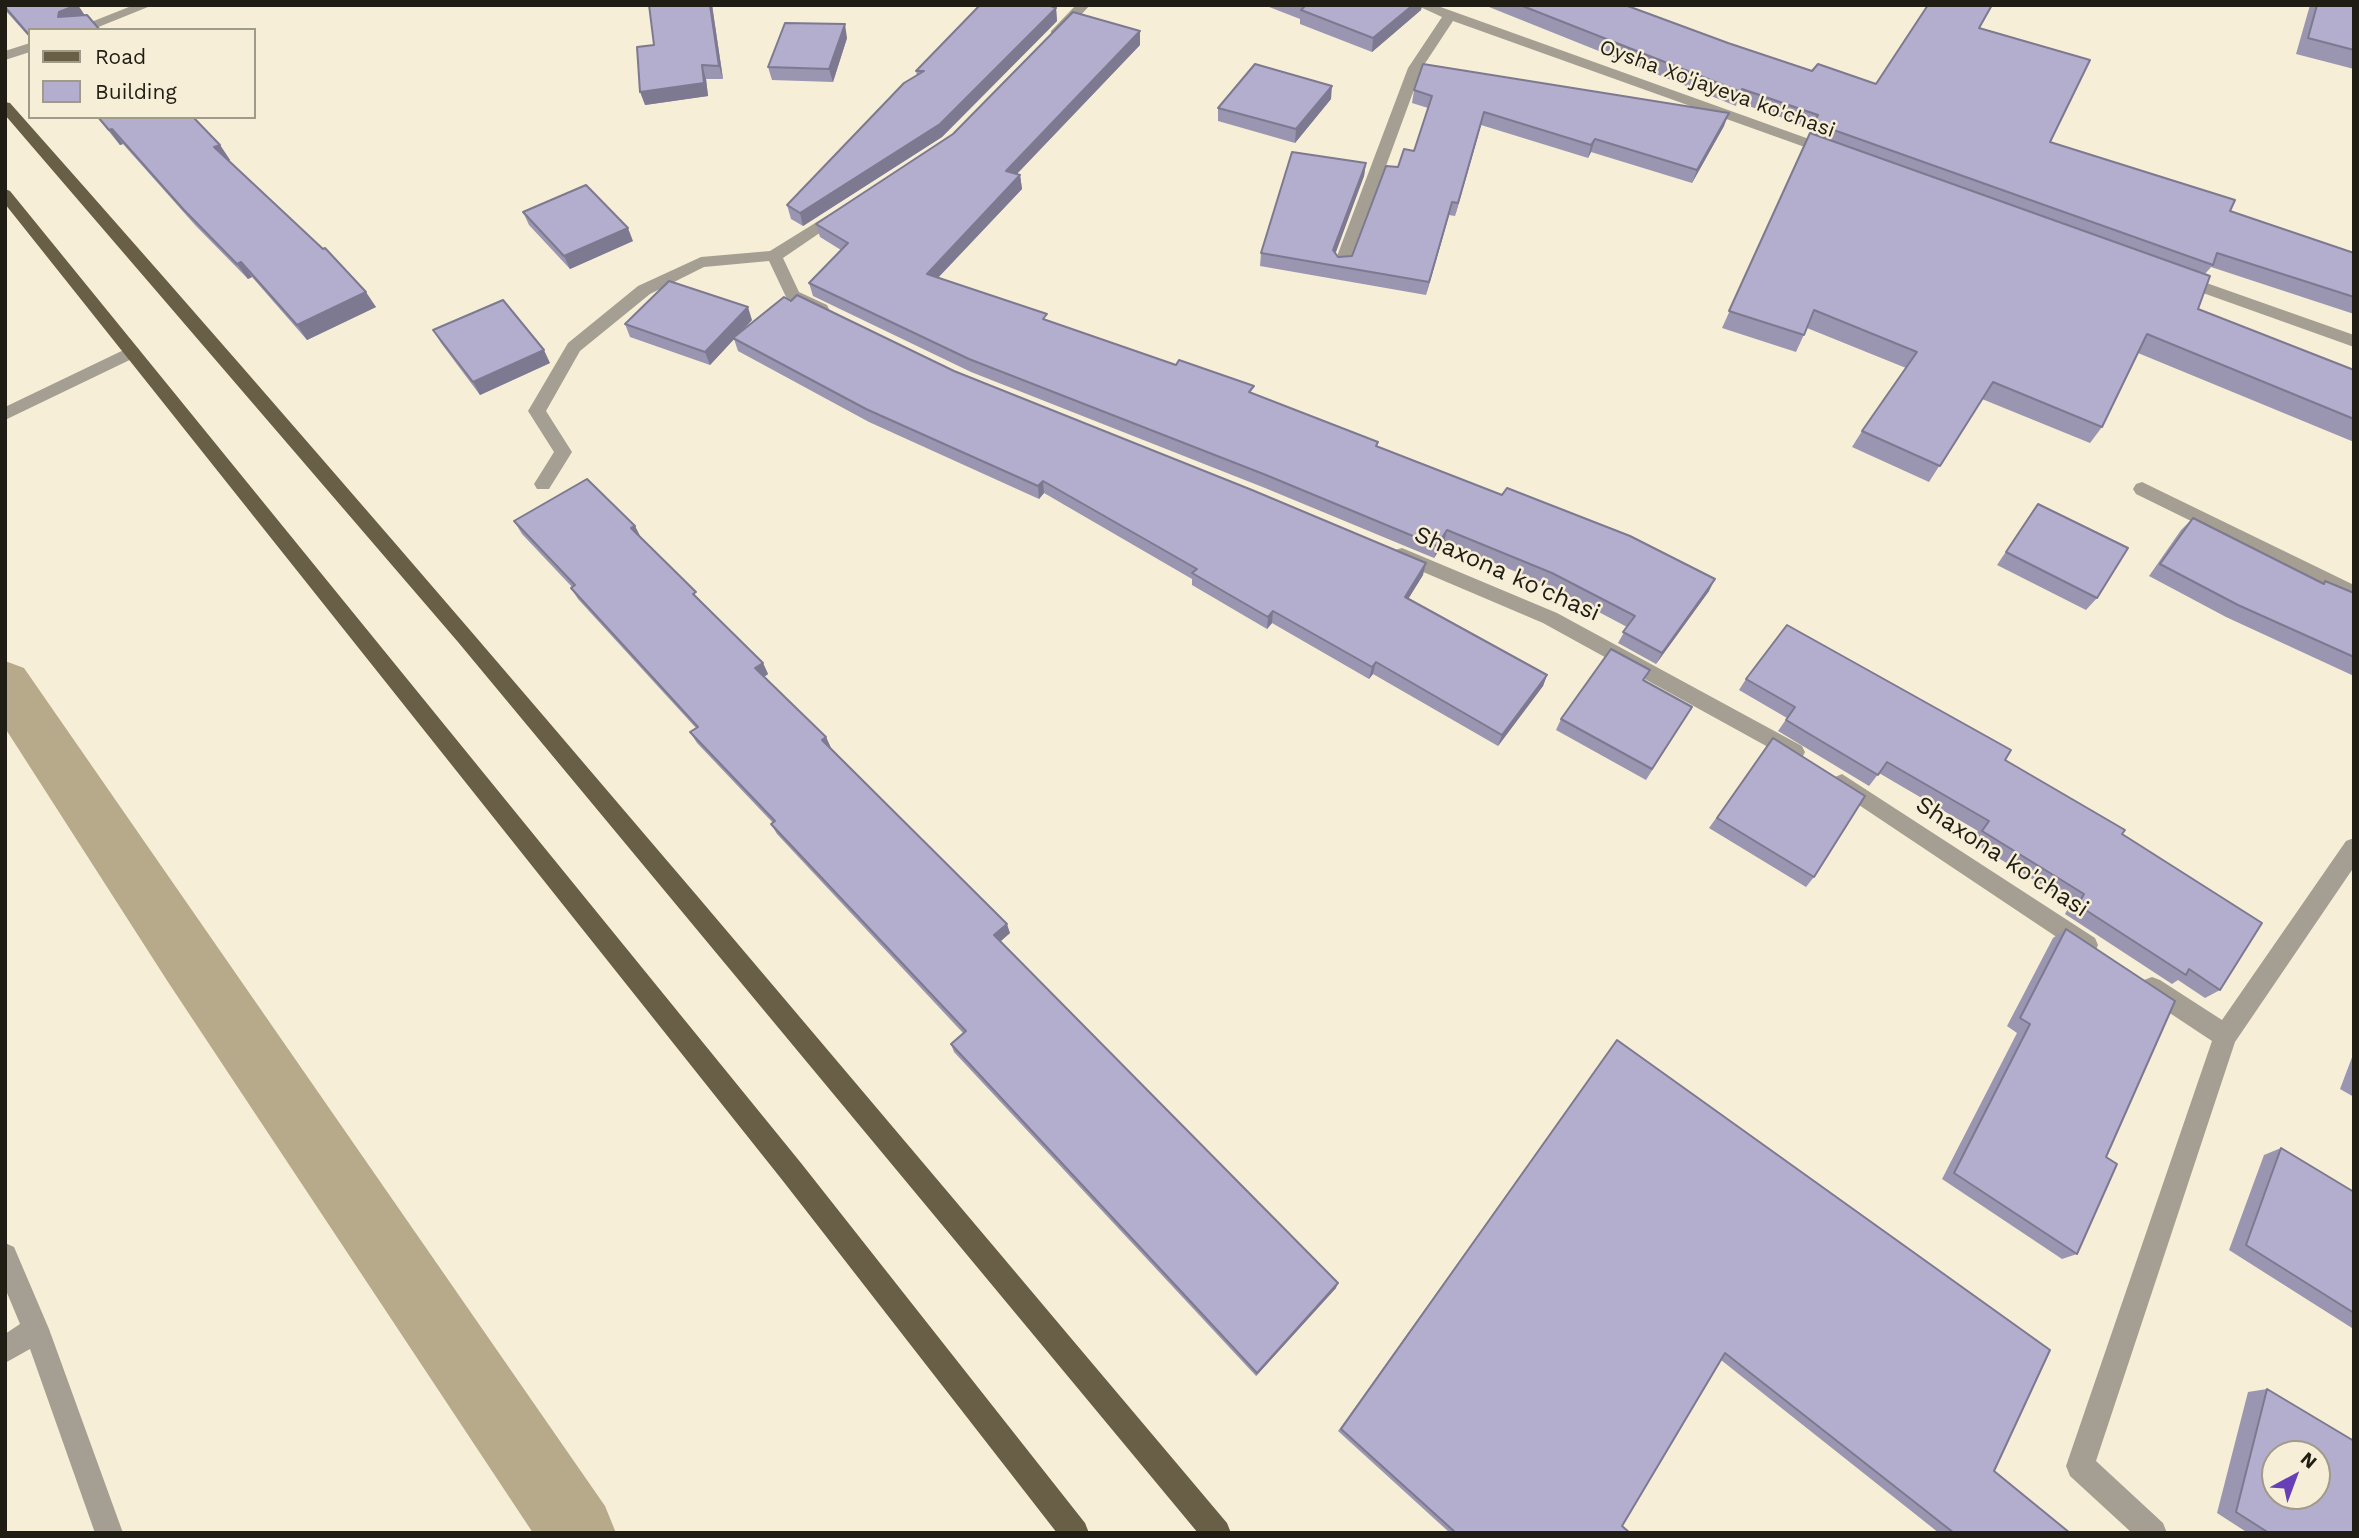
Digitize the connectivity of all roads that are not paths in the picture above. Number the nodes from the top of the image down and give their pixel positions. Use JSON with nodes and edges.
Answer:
{"nodes":[{"id":1,"x":147,"y":5,"type":"edge"},
{"id":2,"x":1084,"y":5,"type":"edge"},
{"id":3,"x":1422,"y":5,"type":"edge"},
{"id":4,"x":1450,"y":15,"type":"junction"},
{"id":5,"x":84,"y":28,"type":"edge"},
{"id":6,"x":1045,"y":44,"type":"edge"},
{"id":7,"x":28,"y":48,"type":"edge"},
{"id":8,"x":5,"y":56,"type":"edge"},
{"id":9,"x":5,"y":106,"type":"edge"},
{"id":10,"x":1842,"y":156,"type":"edge"},
{"id":11,"x":8,"y":202,"type":"edge"},
{"id":12,"x":854,"y":203,"type":"edge"},
{"id":13,"x":774,"y":256,"type":"junction"},
{"id":14,"x":1342,"y":264,"type":"edge"},
{"id":15,"x":2170,"y":274,"type":"edge"},
{"id":16,"x":842,"y":319,"type":"edge"},
{"id":17,"x":2354,"y":341,"type":"edge"},
{"id":18,"x":132,"y":352,"type":"junction"},
{"id":19,"x":5,"y":414,"type":"edge"},
{"id":20,"x":543,"y":484,"type":"dead end"},
{"id":21,"x":2142,"y":489,"type":"dead end"},
{"id":22,"x":1385,"y":548,"type":"edge"},
{"id":23,"x":2354,"y":594,"type":"edge"},
{"id":24,"x":2354,"y":848,"type":"edge"},
{"id":25,"x":2108,"y":958,"type":"edge"},
{"id":26,"x":2131,"y":974,"type":"edge"},
{"id":27,"x":2225,"y":1035,"type":"junction"},
{"id":28,"x":5,"y":1256,"type":"edge"},
{"id":29,"x":36,"y":1329,"type":"junction"},
{"id":30,"x":5,"y":1350,"type":"edge"},
{"id":31,"x":109,"y":1533,"type":"edge"},
{"id":32,"x":1075,"y":1533,"type":"edge"},
{"id":33,"x":1217,"y":1533,"type":"edge"},
{"id":34,"x":2153,"y":1533,"type":"edge"}],
"edges":[{"from":1,"to":5,"type":"street"},
{"from":2,"to":6,"type":"street"},
{"from":3,"to":4,"type":"street","name":"Oysha Xo'jayeva ko'chasi"},
{"from":4,"to":10,"type":"street","name":"Oysha Xo'jayeva ko'chasi"},
{"from":4,"to":14,"type":"street"},
{"from":7,"to":8,"type":"street"},
{"from":9,"to":33,"type":"main road"},
{"from":11,"to":18,"type":"main road"},
{"from":12,"to":13,"type":"street"},
{"from":13,"to":16,"type":"street"},
{"from":13,"to":20,"type":"street"},
{"from":15,"to":17,"type":"street"},
{"from":18,"to":19,"type":"street"},
{"from":18,"to":32,"type":"main road"},
{"from":21,"to":23,"type":"street"},
{"from":22,"to":25,"type":"street","name":"Shaxona ko'chasi"},
{"from":24,"to":27,"type":"street"},
{"from":26,"to":27,"type":"street"},
{"from":27,"to":34,"type":"street"},
{"from":28,"to":29,"type":"street"},
{"from":29,"to":30,"type":"street"},
{"from":29,"to":31,"type":"street"}]}
